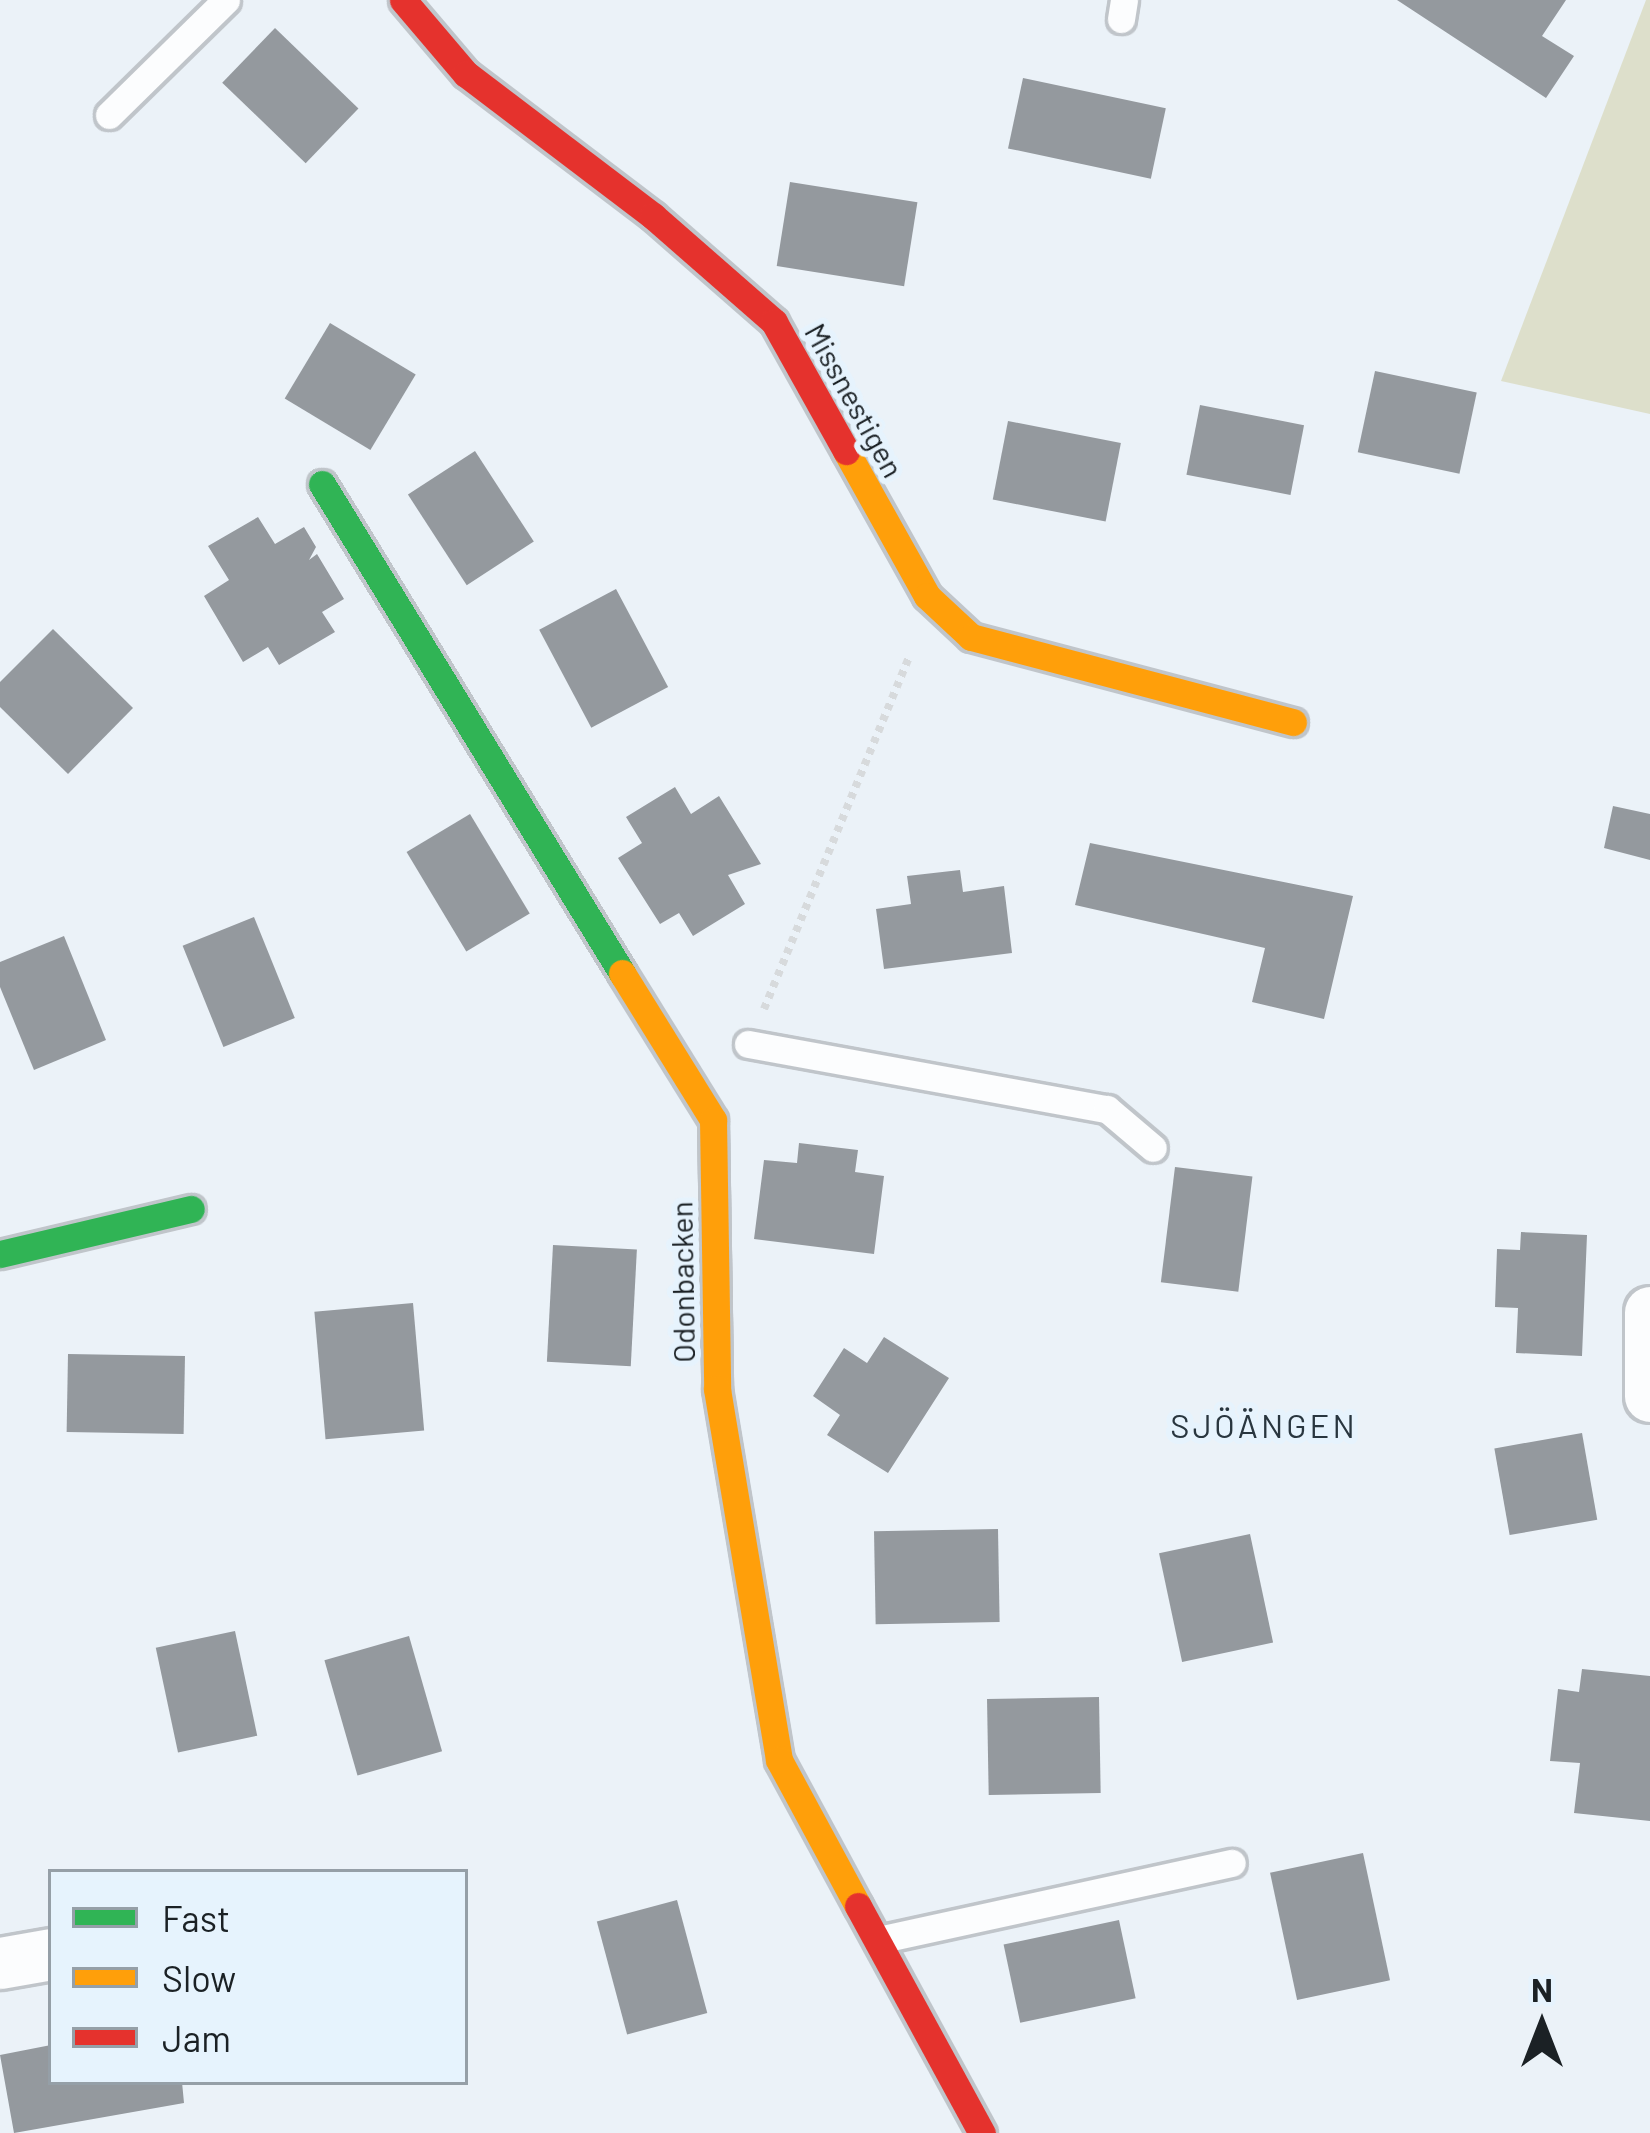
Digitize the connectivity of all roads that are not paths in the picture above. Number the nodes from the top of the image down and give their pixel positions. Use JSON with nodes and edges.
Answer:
{"nodes":[{"id":1,"x":226,"y":0,"type":"edge"},
{"id":2,"x":404,"y":0,"type":"edge"},
{"id":3,"x":109,"y":115,"type":"dead end"},
{"id":4,"x":322,"y":484,"type":"dead end"},
{"id":5,"x":1293,"y":722,"type":"dead end"},
{"id":6,"x":748,"y":1044,"type":"road end"},
{"id":7,"x":1154,"y":1148,"type":"dead end"},
{"id":8,"x":191,"y":1208,"type":"dead end"},
{"id":9,"x":0,"y":1254,"type":"edge"},
{"id":10,"x":1650,"y":1312,"type":"edge"},
{"id":11,"x":1650,"y":1396,"type":"edge"},
{"id":12,"x":1232,"y":1863,"type":"dead end"},
{"id":13,"x":877,"y":1940,"type":"junction"},
{"id":14,"x":48,"y":1955,"type":"edge"},
{"id":15,"x":0,"y":1963,"type":"edge"},
{"id":16,"x":982,"y":2133,"type":"edge"}],
"edges":[{"from":1,"to":3,"type":"lane"},
{"from":2,"to":5,"type":"street","name":"Missnestigen"},
{"from":4,"to":13,"type":"street","name":"Odonbacken"},
{"from":6,"to":7,"type":"lane"},
{"from":8,"to":9,"type":"street"},
{"from":10,"to":11,"type":"street"},
{"from":12,"to":13,"type":"lane"},
{"from":13,"to":16,"type":"street","name":"Odonbacken"},
{"from":14,"to":15,"type":"street"}]}
